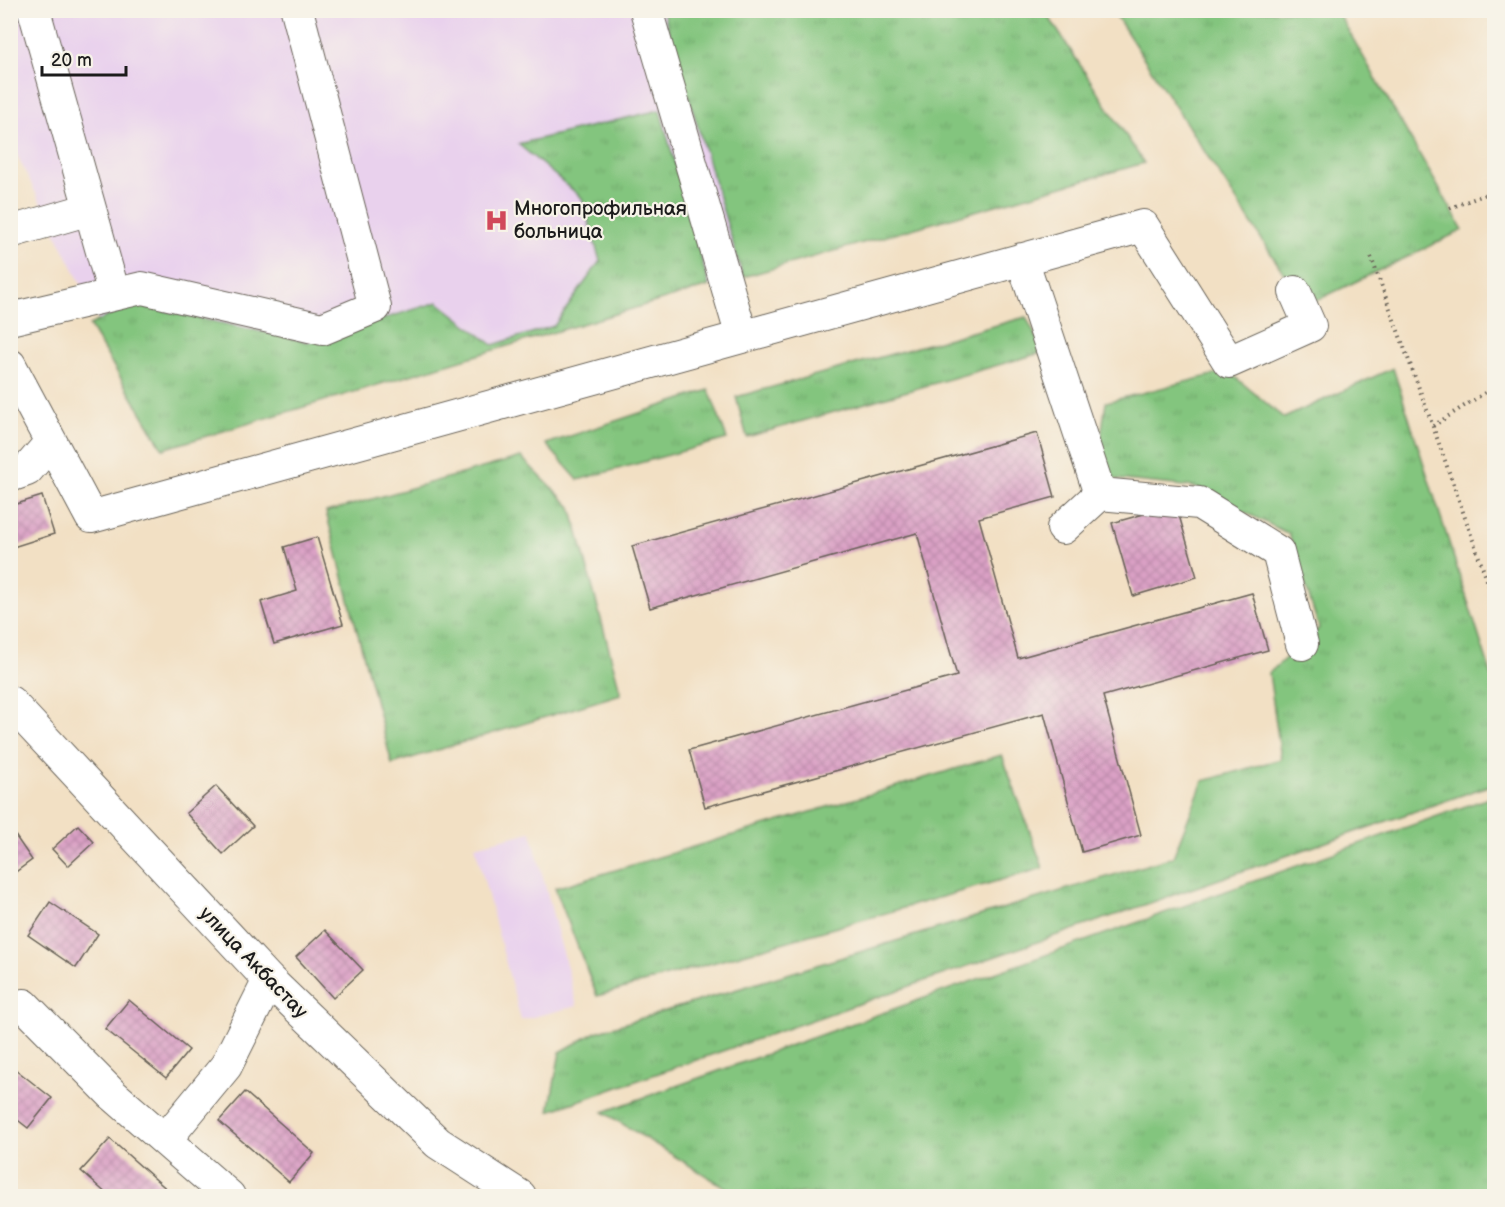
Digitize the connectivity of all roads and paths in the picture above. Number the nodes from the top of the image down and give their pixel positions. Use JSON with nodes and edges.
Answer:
{"nodes":[{"id":1,"x":34,"y":10,"type":"edge"},
{"id":2,"x":297,"y":10,"type":"edge"},
{"id":3,"x":646,"y":10,"type":"edge"},
{"id":4,"x":1494,"y":191,"type":"edge"},
{"id":5,"x":1450,"y":208,"type":"dead end"},
{"id":6,"x":90,"y":209,"type":"junction"},
{"id":7,"x":10,"y":232,"type":"edge"},
{"id":8,"x":1371,"y":258,"type":"dead end"},
{"id":9,"x":1022,"y":259,"type":"junction"},
{"id":10,"x":1295,"y":292,"type":"dead end"},
{"id":11,"x":114,"y":294,"type":"junction"},
{"id":12,"x":10,"y":319,"type":"edge"},
{"id":13,"x":742,"y":337,"type":"junction"},
{"id":14,"x":10,"y":365,"type":"edge"},
{"id":15,"x":1494,"y":387,"type":"edge"},
{"id":16,"x":1433,"y":426,"type":"junction"},
{"id":17,"x":51,"y":442,"type":"junction"},
{"id":18,"x":10,"y":477,"type":"edge"},
{"id":19,"x":1100,"y":494,"type":"junction"},
{"id":20,"x":1063,"y":528,"type":"dead end"},
{"id":21,"x":1494,"y":600,"type":"edge"},
{"id":22,"x":1302,"y":644,"type":"dead end"},
{"id":23,"x":10,"y":702,"type":"edge"},
{"id":24,"x":269,"y":980,"type":"junction"},
{"id":25,"x":24,"y":1005,"type":"dead end"},
{"id":26,"x":165,"y":1140,"type":"junction"},
{"id":27,"x":229,"y":1197,"type":"edge"},
{"id":28,"x":520,"y":1197,"type":"edge"}],
"edges":[{"from":1,"to":6,"type":"street"},
{"from":2,"to":11,"type":"street"},
{"from":3,"to":13,"type":"street"},
{"from":4,"to":5,"type":"path"},
{"from":6,"to":7,"type":"street"},
{"from":6,"to":11,"type":"street"},
{"from":8,"to":16,"type":"path"},
{"from":9,"to":10,"type":"street"},
{"from":9,"to":13,"type":"street"},
{"from":9,"to":19,"type":"street"},
{"from":11,"to":12,"type":"street"},
{"from":13,"to":17,"type":"street"},
{"from":14,"to":17,"type":"street"},
{"from":15,"to":16,"type":"path"},
{"from":16,"to":21,"type":"path"},
{"from":17,"to":18,"type":"street"},
{"from":19,"to":20,"type":"street"},
{"from":19,"to":22,"type":"street"},
{"from":23,"to":24,"type":"street","name":"улица Акбастау"},
{"from":24,"to":26,"type":"street"},
{"from":24,"to":28,"type":"street","name":"улица Акбастау"},
{"from":25,"to":26,"type":"street"},
{"from":26,"to":27,"type":"street"}]}
